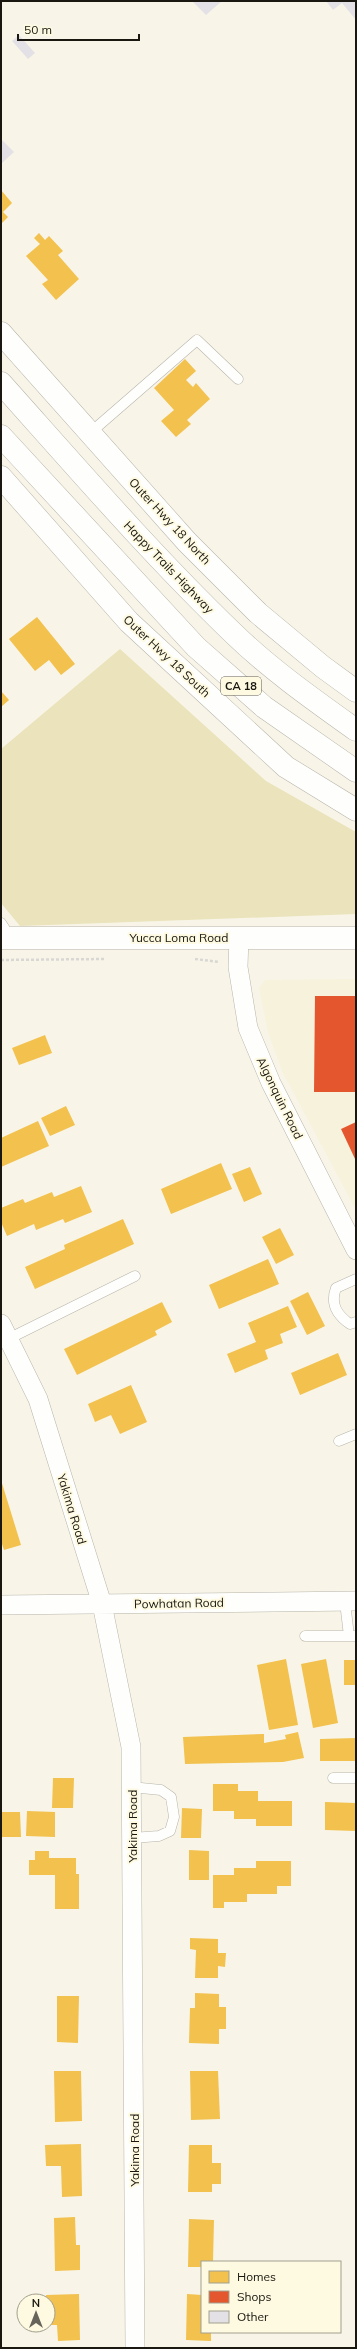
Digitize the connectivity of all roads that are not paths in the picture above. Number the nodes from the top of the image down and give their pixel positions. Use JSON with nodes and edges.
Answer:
{"nodes":[{"id":1,"x":1,"y":333,"type":"edge"},
{"id":2,"x":238,"y":379,"type":"dead end"},
{"id":3,"x":1,"y":383,"type":"edge"},
{"id":4,"x":90,"y":433,"type":"junction"},
{"id":5,"x":1,"y":436,"type":"edge"},
{"id":6,"x":1,"y":477,"type":"edge"},
{"id":7,"x":356,"y":691,"type":"edge"},
{"id":8,"x":356,"y":730,"type":"edge"},
{"id":9,"x":356,"y":771,"type":"edge"},
{"id":10,"x":356,"y":810,"type":"edge"},
{"id":11,"x":4,"y":933,"type":"edge"},
{"id":12,"x":239,"y":937,"type":"junction"},
{"id":13,"x":356,"y":938,"type":"edge"},
{"id":14,"x":356,"y":1250,"type":"edge"},
{"id":15,"x":135,"y":1276,"type":"dead end"},
{"id":16,"x":356,"y":1279,"type":"edge"},
{"id":17,"x":356,"y":1322,"type":"edge"},
{"id":18,"x":5,"y":1332,"type":"edge"},
{"id":19,"x":356,"y":1434,"type":"edge"},
{"id":20,"x":339,"y":1441,"type":"dead end"},
{"id":21,"x":351,"y":1601,"type":"edge"},
{"id":22,"x":102,"y":1604,"type":"junction"},
{"id":23,"x":1,"y":1605,"type":"edge"},
{"id":24,"x":305,"y":1636,"type":"dead end"},
{"id":25,"x":352,"y":1636,"type":"edge"},
{"id":26,"x":333,"y":1778,"type":"dead end"},
{"id":27,"x":356,"y":1778,"type":"edge"},
{"id":28,"x":131,"y":1787,"type":"junction"},
{"id":29,"x":132,"y":1838,"type":"junction"},
{"id":30,"x":135,"y":2348,"type":"edge"}],
"edges":[{"from":1,"to":4,"type":"main road","name":"Outer Hwy 18 North"},
{"from":2,"to":4,"type":"lane"},
{"from":3,"to":8,"type":"main road","name":"Happy Trails Highway","number":"CA 18"},
{"from":4,"to":7,"type":"main road","name":"Outer Hwy 18 North"},
{"from":5,"to":9,"type":"main road","number":"CA 18"},
{"from":6,"to":10,"type":"main road","name":"Outer Hwy 18 South"},
{"from":11,"to":12,"type":"main road","name":"Yucca Loma Road"},
{"from":12,"to":13,"type":"main road","name":"Yucca Loma Road"},
{"from":12,"to":14,"type":"street","name":"Algonquin Road"},
{"from":15,"to":18,"type":"lane"},
{"from":16,"to":17,"type":"lane"},
{"from":18,"to":22,"type":"street","name":"Yakima Road"},
{"from":19,"to":20,"type":"lane"},
{"from":21,"to":22,"type":"street","name":"Powhatan Road"},
{"from":21,"to":25,"type":"lane"},
{"from":22,"to":23,"type":"street","name":"Powhatan Road"},
{"from":22,"to":28,"type":"street","name":"Yakima Road"},
{"from":24,"to":25,"type":"lane"},
{"from":26,"to":27,"type":"lane"},
{"from":28,"to":29,"type":"street","name":"Yakima Road"},
{"from":28,"to":29,"type":"lane"},
{"from":29,"to":30,"type":"street","name":"Yakima Road"}]}
